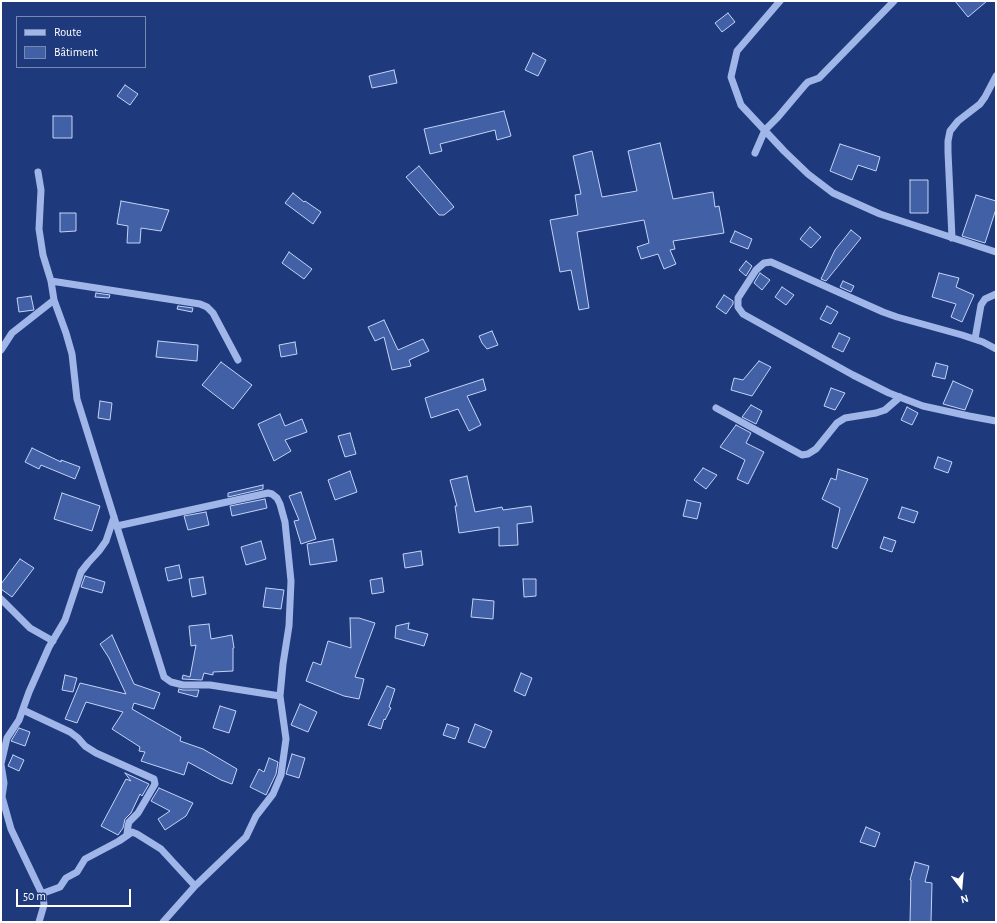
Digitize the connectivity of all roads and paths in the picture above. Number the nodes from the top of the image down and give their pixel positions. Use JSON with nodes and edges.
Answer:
{"nodes":[{"id":1,"x":780,"y":1,"type":"edge"},
{"id":2,"x":894,"y":1,"type":"edge"},
{"id":3,"x":996,"y":76,"type":"edge"},
{"id":4,"x":765,"y":130,"type":"junction"},
{"id":5,"x":755,"y":153,"type":"dead end"},
{"id":6,"x":38,"y":172,"type":"dead end"},
{"id":7,"x":952,"y":238,"type":"junction"},
{"id":8,"x":996,"y":252,"type":"edge"},
{"id":9,"x":51,"y":281,"type":"junction"},
{"id":10,"x":996,"y":294,"type":"edge"},
{"id":11,"x":54,"y":300,"type":"junction"},
{"id":12,"x":975,"y":339,"type":"junction"},
{"id":13,"x":996,"y":349,"type":"edge"},
{"id":14,"x":1,"y":350,"type":"edge"},
{"id":15,"x":238,"y":360,"type":"dead end"},
{"id":16,"x":900,"y":397,"type":"junction"},
{"id":17,"x":716,"y":408,"type":"dead end"},
{"id":18,"x":996,"y":420,"type":"edge"},
{"id":19,"x":114,"y":517,"type":"junction"},
{"id":20,"x":117,"y":526,"type":"junction"},
{"id":21,"x":1,"y":599,"type":"edge"},
{"id":22,"x":52,"y":641,"type":"junction"},
{"id":23,"x":280,"y":696,"type":"junction"},
{"id":24,"x":23,"y":710,"type":"junction"},
{"id":25,"x":127,"y":834,"type":"junction"},
{"id":26,"x":195,"y":886,"type":"junction"},
{"id":27,"x":41,"y":894,"type":"junction"},
{"id":28,"x":39,"y":922,"type":"edge"},
{"id":29,"x":163,"y":922,"type":"edge"}],
"edges":[{"from":1,"to":4,"type":"street"},
{"from":2,"to":4,"type":"street"},
{"from":3,"to":7,"type":"street"},
{"from":4,"to":5,"type":"street"},
{"from":4,"to":7,"type":"street"},
{"from":6,"to":9,"type":"street"},
{"from":7,"to":8,"type":"street"},
{"from":9,"to":11,"type":"street"},
{"from":9,"to":15,"type":"street"},
{"from":10,"to":12,"type":"street"},
{"from":11,"to":14,"type":"street"},
{"from":11,"to":19,"type":"street"},
{"from":12,"to":13,"type":"street"},
{"from":12,"to":16,"type":"street"},
{"from":16,"to":17,"type":"street"},
{"from":16,"to":18,"type":"street"},
{"from":19,"to":20,"type":"street"},
{"from":19,"to":22,"type":"street"},
{"from":20,"to":23,"type":"street"},
{"from":20,"to":23,"type":"street"},
{"from":21,"to":22,"type":"street"},
{"from":22,"to":24,"type":"street"},
{"from":23,"to":26,"type":"street"},
{"from":24,"to":25,"type":"street"},
{"from":24,"to":27,"type":"street"},
{"from":25,"to":26,"type":"street"},
{"from":25,"to":27,"type":"street"},
{"from":26,"to":29,"type":"street"},
{"from":27,"to":28,"type":"street"}]}
